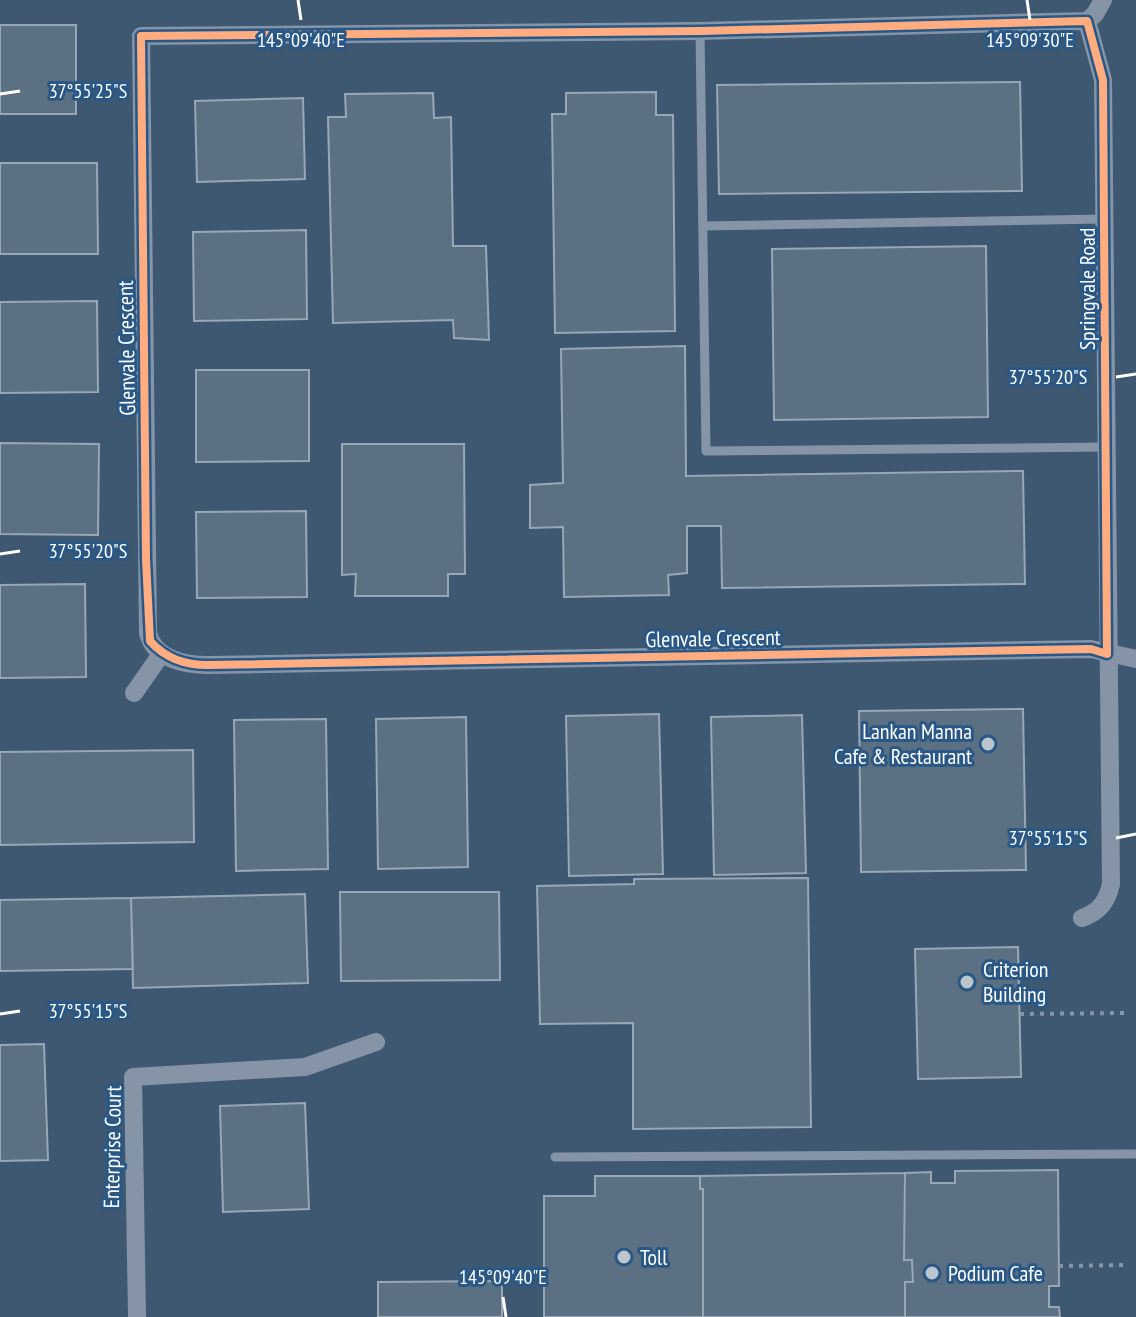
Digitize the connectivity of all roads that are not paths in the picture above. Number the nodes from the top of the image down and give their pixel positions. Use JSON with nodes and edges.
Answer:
{"nodes":[{"id":1,"x":1103,"y":0,"type":"edge"},
{"id":2,"x":1087,"y":21,"type":"junction"},
{"id":3,"x":700,"y":31,"type":"junction"},
{"id":4,"x":1104,"y":219,"type":"junction"},
{"id":5,"x":703,"y":226,"type":"junction"},
{"id":6,"x":1106,"y":447,"type":"junction"},
{"id":7,"x":162,"y":653,"type":"junction"},
{"id":8,"x":1107,"y":654,"type":"junction"},
{"id":9,"x":1136,"y":659,"type":"edge"},
{"id":10,"x":134,"y":693,"type":"dead end"},
{"id":11,"x":1082,"y":918,"type":"dead end"},
{"id":12,"x":376,"y":1042,"type":"dead end"},
{"id":13,"x":1136,"y":1154,"type":"edge"},
{"id":14,"x":555,"y":1157,"type":"dead end"},
{"id":15,"x":137,"y":1317,"type":"edge"}],
"edges":[{"from":1,"to":2,"type":"street"},
{"from":2,"to":3,"type":"street","name":"Glenvale Crescent"},
{"from":2,"to":4,"type":"street","name":"Springvale Road"},
{"from":3,"to":5,"type":"lane"},
{"from":3,"to":7,"type":"street","name":"Glenvale Crescent"},
{"from":4,"to":5,"type":"lane"},
{"from":4,"to":6,"type":"street","name":"Springvale Road"},
{"from":5,"to":6,"type":"lane"},
{"from":6,"to":8,"type":"street","name":"Springvale Road"},
{"from":7,"to":8,"type":"street","name":"Glenvale Crescent"},
{"from":7,"to":10,"type":"street"},
{"from":8,"to":9,"type":"street","name":"Glenvale Crescent"},
{"from":8,"to":11,"type":"street","name":"Springvale Road"},
{"from":12,"to":15,"type":"street","name":"Enterprise Court"},
{"from":13,"to":14,"type":"lane"}]}
